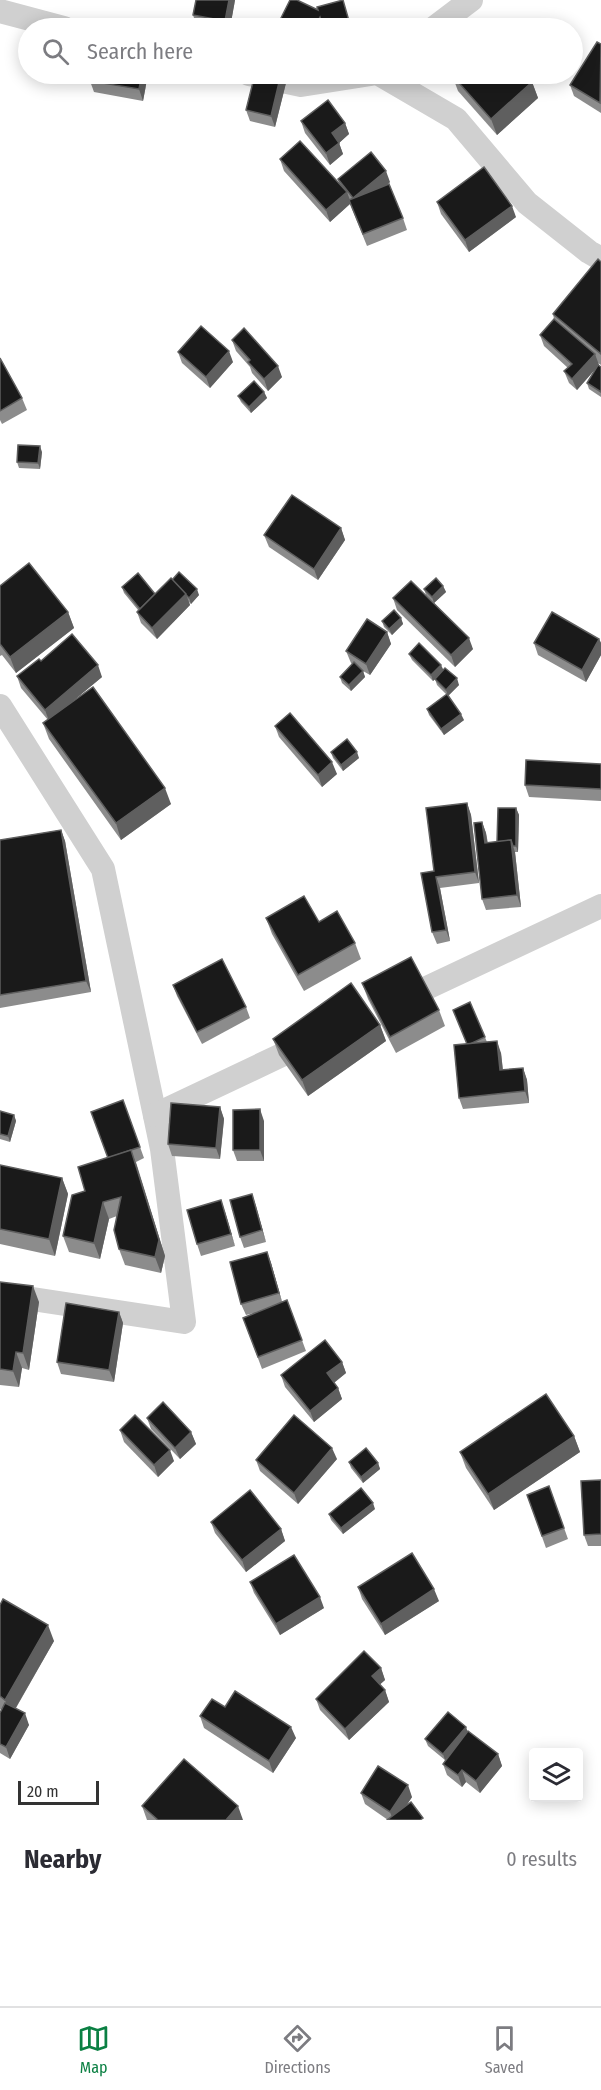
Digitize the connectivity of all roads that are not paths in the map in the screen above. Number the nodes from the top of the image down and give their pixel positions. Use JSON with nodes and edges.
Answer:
{"nodes":[{"id":1,"x":471,"y":0,"type":"edge"},
{"id":2,"x":0,"y":11,"type":"edge"},
{"id":3,"x":26,"y":18,"type":"edge"},
{"id":4,"x":447,"y":18,"type":"edge"},
{"id":5,"x":396,"y":84,"type":"edge"},
{"id":6,"x":601,"y":259,"type":"edge"},
{"id":7,"x":0,"y":706,"type":"edge"},
{"id":8,"x":601,"y":906,"type":"edge"},
{"id":9,"x":378,"y":1010,"type":"edge"},
{"id":10,"x":325,"y":1035,"type":"edge"},
{"id":11,"x":155,"y":1115,"type":"junction"},
{"id":12,"x":0,"y":1294,"type":"edge"}],
"edges":[{"from":1,"to":4,"type":"street"},
{"from":2,"to":3,"type":"street"},
{"from":5,"to":6,"type":"street"},
{"from":7,"to":11,"type":"street"},
{"from":8,"to":9,"type":"street"},
{"from":10,"to":11,"type":"street"},
{"from":11,"to":12,"type":"street"}]}
